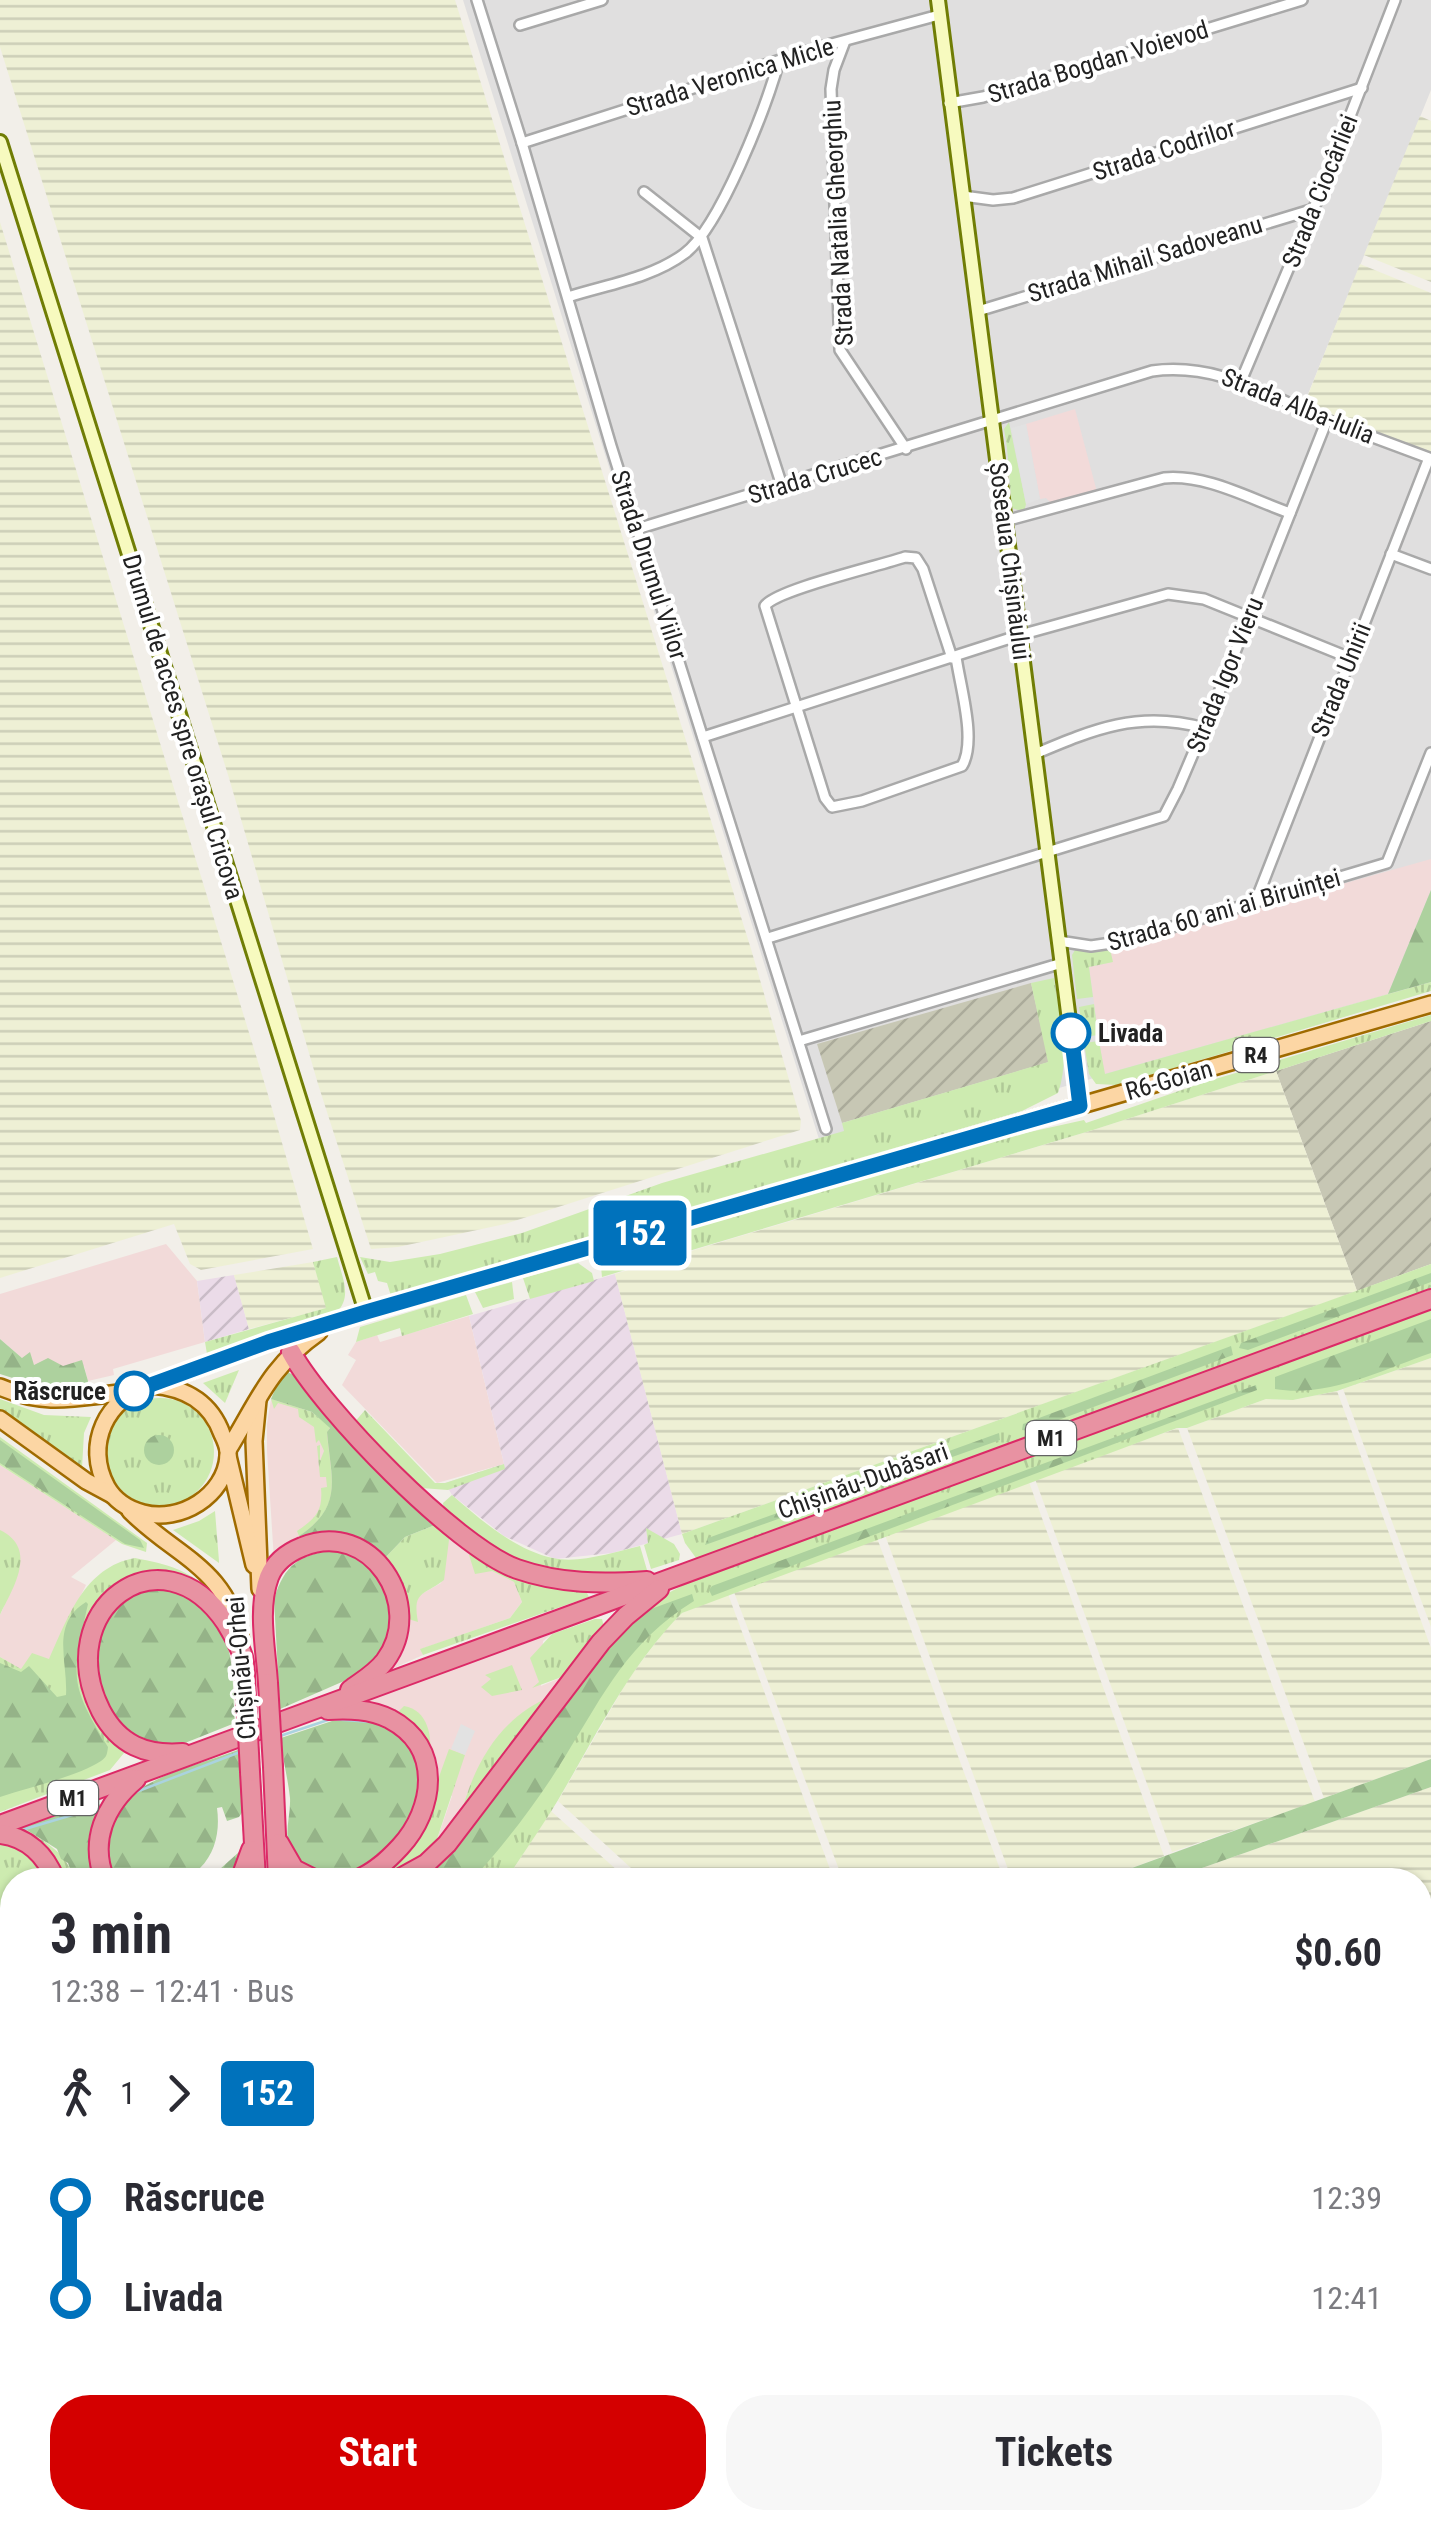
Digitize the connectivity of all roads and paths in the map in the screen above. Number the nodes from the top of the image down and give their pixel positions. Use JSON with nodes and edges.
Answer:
{"nodes":[{"id":1,"x":476,"y":0,"type":"edge"},
{"id":2,"x":602,"y":0,"type":"edge"},
{"id":3,"x":938,"y":0,"type":"edge"},
{"id":4,"x":1302,"y":0,"type":"edge"},
{"id":5,"x":1396,"y":0,"type":"edge"},
{"id":6,"x":939,"y":15,"type":"junction"},
{"id":7,"x":520,"y":25,"type":"dead end"},
{"id":8,"x":846,"y":41,"type":"junction"},
{"id":9,"x":779,"y":61,"type":"junction"},
{"id":10,"x":1362,"y":88,"type":"junction"},
{"id":11,"x":949,"y":103,"type":"junction"},
{"id":12,"x":0,"y":142,"type":"edge"},
{"id":13,"x":522,"y":142,"type":"junction"},
{"id":14,"x":644,"y":192,"type":"dead end"},
{"id":15,"x":963,"y":196,"type":"junction"},
{"id":16,"x":1314,"y":209,"type":"junction"},
{"id":17,"x":702,"y":238,"type":"junction"},
{"id":18,"x":568,"y":297,"type":"junction"},
{"id":19,"x":978,"y":310,"type":"junction"},
{"id":20,"x":1241,"y":381,"type":"junction"},
{"id":21,"x":1327,"y":420,"type":"junction"},
{"id":22,"x":992,"y":423,"type":"junction"},
{"id":23,"x":906,"y":449,"type":"junction"},
{"id":24,"x":1429,"y":458,"type":"edge"},
{"id":25,"x":782,"y":486,"type":"junction"},
{"id":26,"x":1290,"y":514,"type":"junction"},
{"id":27,"x":1005,"y":521,"type":"junction"},
{"id":28,"x":637,"y":529,"type":"junction"},
{"id":29,"x":1391,"y":554,"type":"junction"},
{"id":30,"x":1431,"y":569,"type":"edge"},
{"id":31,"x":1249,"y":616,"type":"junction"},
{"id":32,"x":1020,"y":636,"type":"junction"},
{"id":33,"x":954,"y":658,"type":"junction"},
{"id":34,"x":1350,"y":658,"type":"junction"},
{"id":35,"x":796,"y":706,"type":"junction"},
{"id":36,"x":1204,"y":728,"type":"junction"},
{"id":37,"x":703,"y":736,"type":"junction"},
{"id":38,"x":1431,"y":753,"type":"edge"},
{"id":39,"x":1035,"y":754,"type":"junction"},
{"id":40,"x":1048,"y":854,"type":"junction"},
{"id":41,"x":1255,"y":903,"type":"junction"},
{"id":42,"x":768,"y":938,"type":"junction"},
{"id":43,"x":1060,"y":942,"type":"junction"},
{"id":44,"x":1062,"y":963,"type":"junction"},
{"id":45,"x":1431,"y":1004,"type":"edge"},
{"id":46,"x":799,"y":1041,"type":"junction"},
{"id":47,"x":1080,"y":1106,"type":"junction"},
{"id":48,"x":826,"y":1129,"type":"dead end"},
{"id":49,"x":1431,"y":1299,"type":"edge"},
{"id":50,"x":366,"y":1312,"type":"junction"},
{"id":51,"x":330,"y":1324,"type":"junction"},
{"id":52,"x":291,"y":1352,"type":"junction"},
{"id":53,"x":152,"y":1385,"type":"junction"},
{"id":54,"x":0,"y":1387,"type":"edge"},
{"id":55,"x":134,"y":1391,"type":"junction"},
{"id":56,"x":258,"y":1400,"type":"junction"},
{"id":57,"x":0,"y":1419,"type":"edge"},
{"id":58,"x":229,"y":1456,"type":"junction"},
{"id":59,"x":256,"y":1478,"type":"junction"},
{"id":60,"x":118,"y":1500,"type":"junction"},
{"id":61,"x":672,"y":1578,"type":"junction"},
{"id":62,"x":262,"y":1599,"type":"junction"},
{"id":63,"x":244,"y":1658,"type":"junction"},
{"id":64,"x":334,"y":1703,"type":"junction"},
{"id":65,"x":312,"y":1711,"type":"junction"},
{"id":66,"x":204,"y":1751,"type":"junction"},
{"id":67,"x":145,"y":1771,"type":"junction"},
{"id":68,"x":0,"y":1825,"type":"edge"},
{"id":69,"x":0,"y":1834,"type":"edge"},
{"id":70,"x":254,"y":1840,"type":"junction"},
{"id":71,"x":277,"y":1840,"type":"junction"},
{"id":72,"x":50,"y":1868,"type":"edge"},
{"id":73,"x":101,"y":1868,"type":"edge"},
{"id":74,"x":244,"y":1868,"type":"edge"},
{"id":75,"x":255,"y":1868,"type":"edge"},
{"id":76,"x":278,"y":1868,"type":"edge"},
{"id":77,"x":293,"y":1868,"type":"edge"},
{"id":78,"x":379,"y":1868,"type":"edge"},
{"id":79,"x":419,"y":1868,"type":"edge"}],
"edges":[{"from":1,"to":13,"type":"street","name":"Strada Drumul Viilor"},
{"from":2,"to":7,"type":"street"},
{"from":3,"to":6,"type":"street","name":"Șoseaua Chișinăului"},
{"from":4,"to":11,"type":"street","name":"Strada Bogdan Voievod"},
{"from":5,"to":10,"type":"street","name":"Strada Ciocârliei"},
{"from":6,"to":8,"type":"street","name":"Strada Veronica Micle"},
{"from":6,"to":11,"type":"street","name":"Șoseaua Chișinăului"},
{"from":8,"to":9,"type":"street","name":"Strada Veronica Micle"},
{"from":8,"to":23,"type":"street","name":"Strada Natalia Gheorghiu"},
{"from":9,"to":13,"type":"street","name":"Strada Veronica Micle"},
{"from":9,"to":17,"type":"street"},
{"from":10,"to":15,"type":"street","name":"Strada Codrilor"},
{"from":10,"to":16,"type":"street","name":"Strada Ciocârliei"},
{"from":11,"to":15,"type":"street","name":"Șoseaua Chișinăului"},
{"from":12,"to":50,"type":"street","name":"Drumul de acces spre orașul Cricova"},
{"from":13,"to":18,"type":"street","name":"Strada Drumul Viilor"},
{"from":14,"to":17,"type":"street"},
{"from":15,"to":19,"type":"street","name":"Șoseaua Chișinăului"},
{"from":16,"to":19,"type":"street","name":"Strada Mihail Sadoveanu"},
{"from":16,"to":20,"type":"street","name":"Strada Ciocârliei"},
{"from":17,"to":18,"type":"street"},
{"from":17,"to":25,"type":"street"},
{"from":18,"to":28,"type":"street","name":"Strada Drumul Viilor"},
{"from":19,"to":22,"type":"street","name":"Șoseaua Chișinăului"},
{"from":20,"to":21,"type":"street","name":"Strada Alba-Iulia"},
{"from":20,"to":22,"type":"street","name":"Strada Alba-Iulia"},
{"from":21,"to":24,"type":"street","name":"Strada Alba-Iulia"},
{"from":21,"to":26,"type":"street","name":"Strada Igor Vieru"},
{"from":22,"to":23,"type":"street","name":"Strada Crucec"},
{"from":22,"to":27,"type":"street","name":"Șoseaua Chișinăului"},
{"from":23,"to":25,"type":"street","name":"Strada Crucec"},
{"from":24,"to":29,"type":"street","name":"Strada Unirii"},
{"from":25,"to":28,"type":"street","name":"Strada Crucec"},
{"from":26,"to":27,"type":"street"},
{"from":26,"to":31,"type":"street","name":"Strada Igor Vieru"},
{"from":27,"to":32,"type":"street","name":"Șoseaua Chișinăului"},
{"from":28,"to":37,"type":"street","name":"Strada Drumul Viilor"},
{"from":29,"to":30,"type":"street"},
{"from":29,"to":34,"type":"street","name":"Strada Unirii"},
{"from":31,"to":32,"type":"street"},
{"from":31,"to":34,"type":"street"},
{"from":31,"to":36,"type":"street","name":"Strada Igor Vieru"},
{"from":32,"to":33,"type":"street"},
{"from":32,"to":39,"type":"street","name":"Șoseaua Chișinăului"},
{"from":33,"to":35,"type":"street"},
{"from":33,"to":35,"type":"street"},
{"from":33,"to":35,"type":"street"},
{"from":34,"to":41,"type":"street","name":"Strada Unirii"},
{"from":35,"to":37,"type":"street"},
{"from":36,"to":39,"type":"street"},
{"from":36,"to":40,"type":"street","name":"Strada Igor Vieru"},
{"from":37,"to":42,"type":"street","name":"Strada Drumul Viilor"},
{"from":38,"to":41,"type":"street","name":"Strada 60 ani ai Biruinței"},
{"from":39,"to":40,"type":"street","name":"Șoseaua Chișinăului"},
{"from":40,"to":42,"type":"street","name":"Strada Igor Vieru"},
{"from":40,"to":43,"type":"street","name":"Șoseaua Chișinăului"},
{"from":41,"to":43,"type":"street","name":"Strada 60 ani ai Biruinței"},
{"from":42,"to":46,"type":"street","name":"Strada Drumul Viilor"},
{"from":43,"to":44,"type":"street","name":"Șoseaua Chișinăului"},
{"from":44,"to":46,"type":"street"},
{"from":44,"to":47,"type":"street","name":"Șoseaua Chișinăului"},
{"from":45,"to":47,"type":"main road","name":"R6-Goian","number":"R4"},
{"from":46,"to":48,"type":"street","name":"Strada Drumul Viilor"},
{"from":47,"to":50,"type":"main road","name":"R6-Goian","number":"R4"},
{"from":49,"to":61,"type":"highway","name":"Chișinău-Dubăsari","number":"M1"},
{"from":50,"to":51,"type":"main road","name":"R6-Goian","number":"R4"},
{"from":51,"to":52,"type":"main road","name":"R6-Goian","number":"R4"},
{"from":51,"to":53,"type":"main road","name":"R6-Goian","number":"R4"},
{"from":52,"to":56,"type":"main road","name":"R6-Goian","number":"R4"},
{"from":52,"to":61,"type":"highway"},
{"from":53,"to":55,"type":"main road"},
{"from":53,"to":58,"type":"main road"},
{"from":54,"to":55,"type":"main road"},
{"from":55,"to":60,"type":"main road"},
{"from":56,"to":58,"type":"main road","name":"R6-Goian","number":"R4"},
{"from":56,"to":59,"type":"main road"},
{"from":57,"to":60,"type":"main road","name":"Chișinău-Orhei"},
{"from":58,"to":59,"type":"main road"},
{"from":58,"to":60,"type":"main road"},
{"from":58,"to":62,"type":"main road","name":"Chișinău-Orhei"},
{"from":59,"to":62,"type":"main road"},
{"from":60,"to":63,"type":"main road","name":"Chișinău-Orhei"},
{"from":61,"to":64,"type":"highway","name":"Chișinău-Dubăsari","number":"M1"},
{"from":61,"to":79,"type":"highway"},
{"from":62,"to":64,"type":"highway"},
{"from":62,"to":71,"type":"highway","name":"Chișinău-Orhei","bridge":true},
{"from":63,"to":66,"type":"highway"},
{"from":63,"to":70,"type":"highway","name":"Chișinău-Orhei","bridge":true},
{"from":64,"to":65,"type":"highway","name":"Chișinău-Dubăsari","number":"M1"},
{"from":65,"to":66,"type":"highway","number":"M1"},
{"from":65,"to":78,"type":"highway"},
{"from":66,"to":67,"type":"highway","number":"M1"},
{"from":67,"to":68,"type":"highway","number":"M1"},
{"from":67,"to":73,"type":"highway"},
{"from":69,"to":72,"type":"highway"},
{"from":70,"to":74,"type":"highway"},
{"from":70,"to":75,"type":"highway","name":"Chișinău-Orhei"},
{"from":71,"to":76,"type":"highway","name":"Chișinău-Orhei"},
{"from":71,"to":77,"type":"highway"}]}
